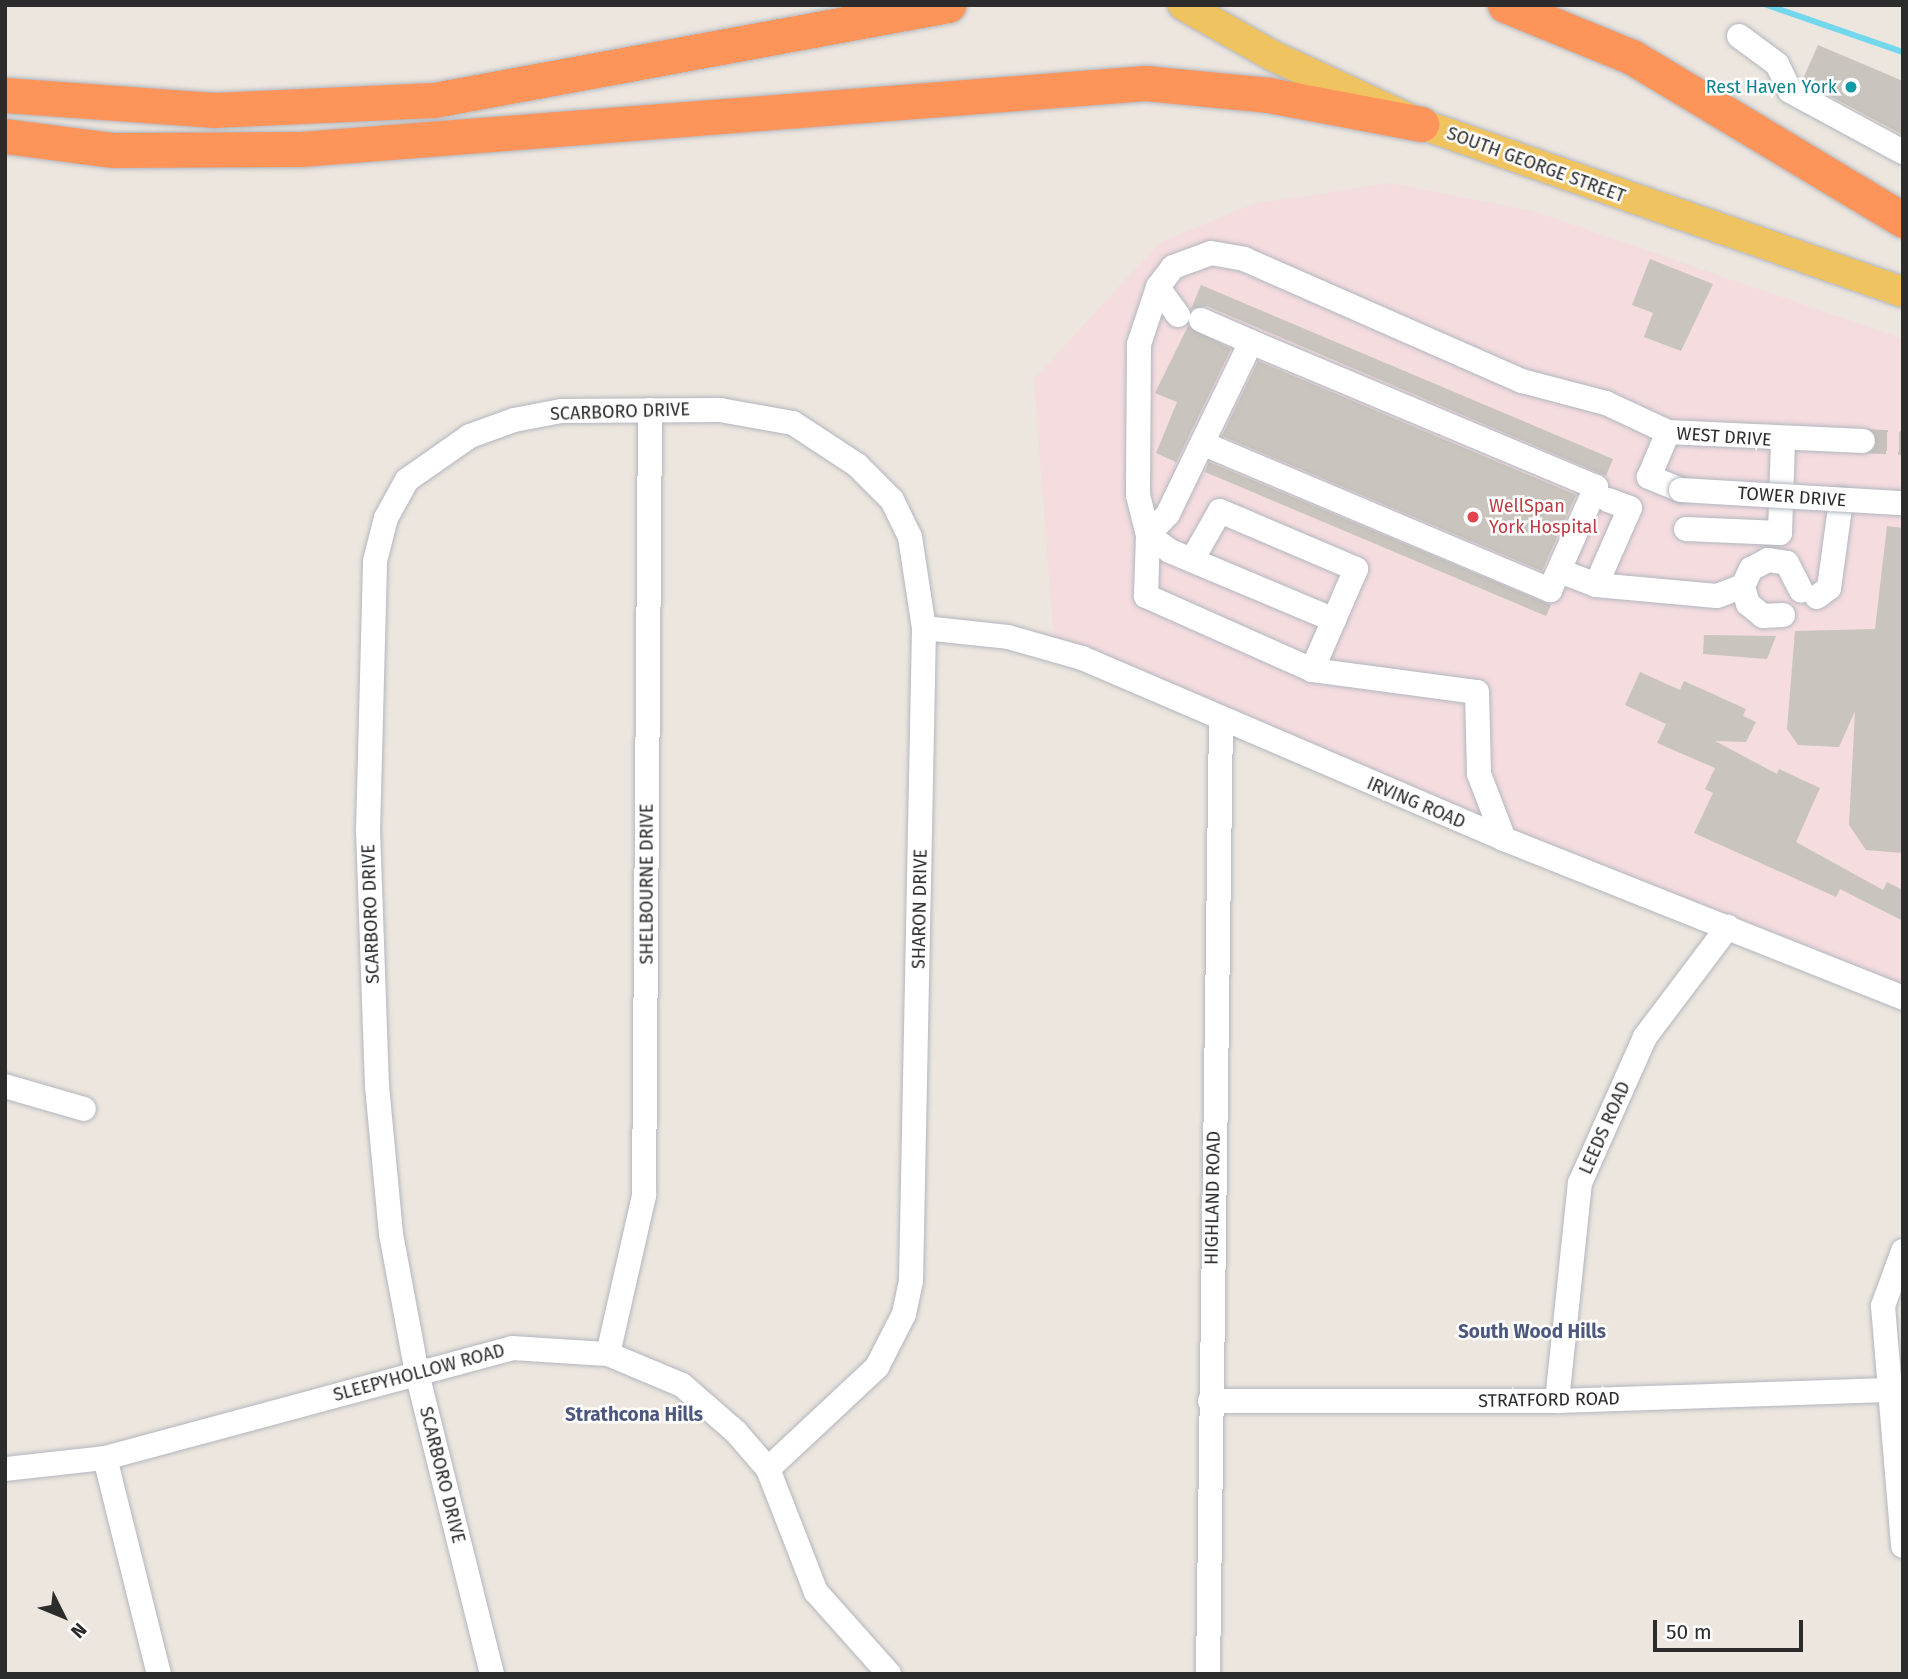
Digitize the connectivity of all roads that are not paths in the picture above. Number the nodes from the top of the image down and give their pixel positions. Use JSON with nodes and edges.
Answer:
{"nodes":[{"id":1,"x":948,"y":5,"type":"edge"},
{"id":2,"x":1183,"y":5,"type":"edge"},
{"id":3,"x":1505,"y":5,"type":"edge"},
{"id":4,"x":1739,"y":36,"type":"dead end"},
{"id":5,"x":13,"y":96,"type":"edge"},
{"id":6,"x":1421,"y":124,"type":"junction"},
{"id":7,"x":14,"y":138,"type":"edge"},
{"id":8,"x":1903,"y":152,"type":"edge"},
{"id":9,"x":1903,"y":220,"type":"edge"},
{"id":10,"x":1158,"y":287,"type":"junction"},
{"id":11,"x":1903,"y":292,"type":"edge"},
{"id":12,"x":1251,"y":342,"type":"junction"},
{"id":13,"x":650,"y":410,"type":"junction"},
{"id":14,"x":720,"y":410,"type":"joint"},
{"id":15,"x":1668,"y":432,"type":"junction"},
{"id":16,"x":1783,"y":441,"type":"junction"},
{"id":17,"x":1863,"y":441,"type":"tunnel mouth"},
{"id":18,"x":1204,"y":444,"type":"junction"},
{"id":19,"x":1650,"y":477,"type":"junction"},
{"id":20,"x":1841,"y":500,"type":"junction"},
{"id":21,"x":1903,"y":503,"type":"edge"},
{"id":22,"x":1686,"y":529,"type":"dead end"},
{"id":23,"x":1148,"y":536,"type":"junction"},
{"id":24,"x":1192,"y":561,"type":"junction"},
{"id":25,"x":1565,"y":573,"type":"dead end"},
{"id":26,"x":1596,"y":585,"type":"junction"},
{"id":27,"x":1744,"y":586,"type":"junction"},
{"id":28,"x":1783,"y":615,"type":"dead end"},
{"id":29,"x":1334,"y":620,"type":"junction"},
{"id":30,"x":924,"y":628,"type":"junction"},
{"id":31,"x":1312,"y":670,"type":"junction"},
{"id":32,"x":1221,"y":722,"type":"junction"},
{"id":33,"x":1504,"y":839,"type":"junction"},
{"id":34,"x":1728,"y":927,"type":"junction"},
{"id":35,"x":1903,"y":998,"type":"edge"},
{"id":36,"x":5,"y":1086,"type":"edge"},
{"id":37,"x":84,"y":1109,"type":"dead end"},
{"id":38,"x":1903,"y":1251,"type":"edge"},
{"id":39,"x":608,"y":1354,"type":"junction"},
{"id":40,"x":417,"y":1373,"type":"junction"},
{"id":41,"x":1888,"y":1390,"type":"junction"},
{"id":42,"x":1210,"y":1401,"type":"junction"},
{"id":43,"x":1558,"y":1401,"type":"junction"},
{"id":44,"x":105,"y":1458,"type":"junction"},
{"id":45,"x":5,"y":1469,"type":"edge"},
{"id":46,"x":768,"y":1469,"type":"junction"},
{"id":47,"x":1903,"y":1546,"type":"edge"},
{"id":48,"x":159,"y":1674,"type":"edge"},
{"id":49,"x":492,"y":1674,"type":"edge"},
{"id":50,"x":890,"y":1674,"type":"edge"},
{"id":51,"x":1208,"y":1674,"type":"edge"}],
"edges":[{"from":1,"to":5,"type":"highway"},
{"from":2,"to":6,"type":"main road","name":"SOUTH GEORGE STREET"},
{"from":3,"to":9,"type":"highway"},
{"from":4,"to":8,"type":"street"},
{"from":6,"to":7,"type":"highway"},
{"from":6,"to":11,"type":"main road","name":"SOUTH GEORGE STREET"},
{"from":10,"to":12,"type":"street"},
{"from":10,"to":15,"type":"street"},
{"from":10,"to":23,"type":"street"},
{"from":12,"to":18,"type":"street"},
{"from":12,"to":18,"type":"street"},
{"from":13,"to":14,"type":"street","name":"SCARBORO DRIVE"},
{"from":13,"to":39,"type":"street","name":"SHELBOURNE DRIVE"},
{"from":13,"to":40,"type":"street","name":"SCARBORO DRIVE"},
{"from":14,"to":30,"type":"street","name":"SHARON DRIVE"},
{"from":15,"to":16,"type":"street","name":"WEST DRIVE"},
{"from":15,"to":19,"type":"street","name":"WEST DRIVE"},
{"from":16,"to":17,"type":"street","name":"WEST DRIVE"},
{"from":16,"to":22,"type":"street"},
{"from":18,"to":23,"type":"street"},
{"from":19,"to":20,"type":"street","name":"TOWER DRIVE","bridge":true},
{"from":19,"to":26,"type":"street","name":"WEST DRIVE"},
{"from":20,"to":21,"type":"street","name":"TOWER DRIVE","bridge":true},
{"from":20,"to":27,"type":"street"},
{"from":23,"to":24,"type":"street"},
{"from":23,"to":31,"type":"street"},
{"from":24,"to":29,"type":"street"},
{"from":24,"to":29,"type":"street"},
{"from":25,"to":26,"type":"street"},
{"from":26,"to":27,"type":"street"},
{"from":27,"to":28,"type":"street"},
{"from":29,"to":31,"type":"street"},
{"from":30,"to":32,"type":"street","name":"IRVING ROAD"},
{"from":30,"to":46,"type":"street","name":"SHARON DRIVE"},
{"from":31,"to":33,"type":"street"},
{"from":32,"to":33,"type":"street","name":"IRVING ROAD"},
{"from":32,"to":42,"type":"street","name":"HIGHLAND ROAD"},
{"from":33,"to":34,"type":"street","name":"IRVING ROAD"},
{"from":34,"to":35,"type":"street","name":"IRVING ROAD"},
{"from":34,"to":43,"type":"street","name":"LEEDS ROAD"},
{"from":36,"to":37,"type":"street"},
{"from":38,"to":41,"type":"street"},
{"from":39,"to":40,"type":"street","name":"SLEEPYHOLLOW ROAD"},
{"from":39,"to":46,"type":"street","name":"SLEEPYHOLLOW ROAD"},
{"from":40,"to":44,"type":"street","name":"SLEEPYHOLLOW ROAD"},
{"from":40,"to":49,"type":"street","name":"SCARBORO DRIVE"},
{"from":41,"to":43,"type":"street","name":"STRATFORD ROAD"},
{"from":41,"to":47,"type":"street"},
{"from":42,"to":43,"type":"street","name":"STRATFORD ROAD"},
{"from":42,"to":51,"type":"street","name":"HIGHLAND ROAD"},
{"from":44,"to":45,"type":"street","name":"SLEEPYHOLLOW ROAD"},
{"from":44,"to":48,"type":"street"},
{"from":46,"to":50,"type":"street","name":"SLEEPYHOLLOW ROAD"}]}
